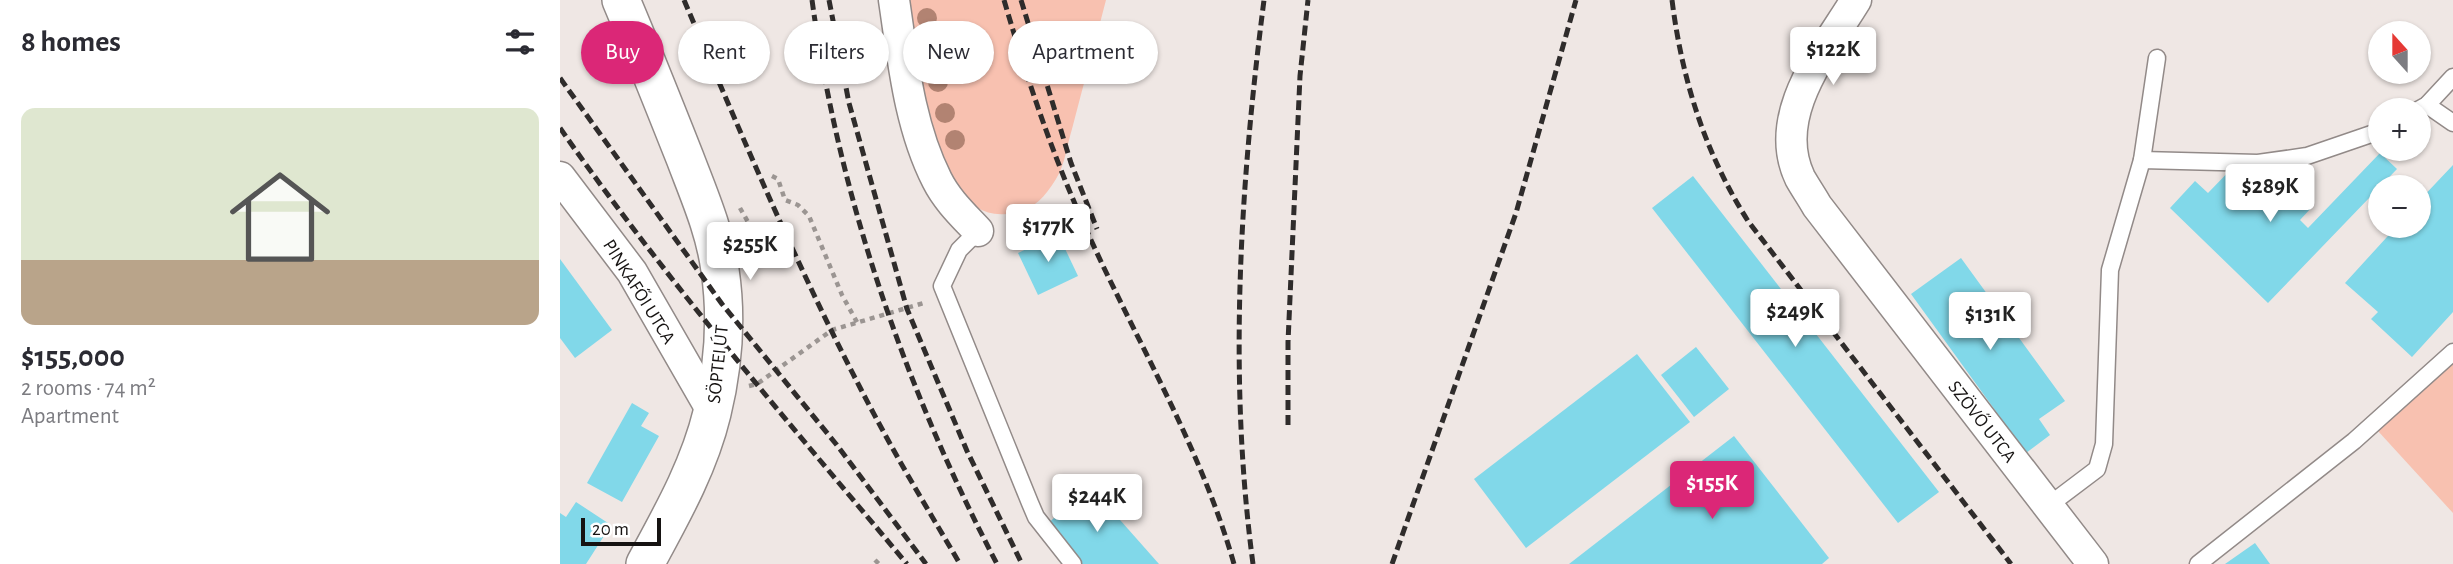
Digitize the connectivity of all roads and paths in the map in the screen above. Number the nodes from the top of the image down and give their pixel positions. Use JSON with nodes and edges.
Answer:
{"nodes":[{"id":1,"x":621,"y":0,"type":"edge"},
{"id":2,"x":894,"y":0,"type":"edge"},
{"id":3,"x":1856,"y":0,"type":"edge"},
{"id":4,"x":2157,"y":58,"type":"dead end"},
{"id":5,"x":2453,"y":77,"type":"edge"},
{"id":6,"x":2431,"y":100,"type":"edge"},
{"id":7,"x":2431,"y":112,"type":"edge"},
{"id":8,"x":2453,"y":123,"type":"edge"},
{"id":9,"x":2368,"y":135,"type":"edge"},
{"id":10,"x":2142,"y":160,"type":"junction"},
{"id":11,"x":772,"y":176,"type":"dead end"},
{"id":12,"x":560,"y":177,"type":"edge"},
{"id":13,"x":978,"y":231,"type":"joint"},
{"id":14,"x":942,"y":286,"type":"junction"},
{"id":15,"x":858,"y":324,"type":"junction"},
{"id":16,"x":2453,"y":352,"type":"edge"},
{"id":17,"x":719,"y":374,"type":"junction"},
{"id":18,"x":712,"y":411,"type":"junction"},
{"id":19,"x":2048,"y":506,"type":"junction"},
{"id":20,"x":645,"y":564,"type":"edge"},
{"id":21,"x":1073,"y":564,"type":"edge"},
{"id":22,"x":2093,"y":564,"type":"edge"},
{"id":23,"x":2198,"y":564,"type":"edge"}],
"edges":[{"from":1,"to":17,"type":"street","name":"SÖPTEI ÚT"},
{"from":2,"to":13,"type":"street"},
{"from":3,"to":19,"type":"street","name":"SZÖVŐ UTCA"},
{"from":4,"to":10,"type":"lane"},
{"from":5,"to":6,"type":"lane"},
{"from":7,"to":8,"type":"lane"},
{"from":9,"to":10,"type":"lane"},
{"from":10,"to":19,"type":"lane"},
{"from":11,"to":15,"type":"path"},
{"from":12,"to":18,"type":"street","name":"PINKAFŐI UTCA"},
{"from":13,"to":14,"type":"lane"},
{"from":14,"to":15,"type":"path"},
{"from":14,"to":21,"type":"lane"},
{"from":15,"to":17,"type":"path"},
{"from":16,"to":23,"type":"lane"},
{"from":17,"to":18,"type":"street","name":"SÖPTEI ÚT"},
{"from":18,"to":20,"type":"street","name":"SÖPTEI ÚT"},
{"from":19,"to":22,"type":"street","name":"SZÖVŐ UTCA"}]}
